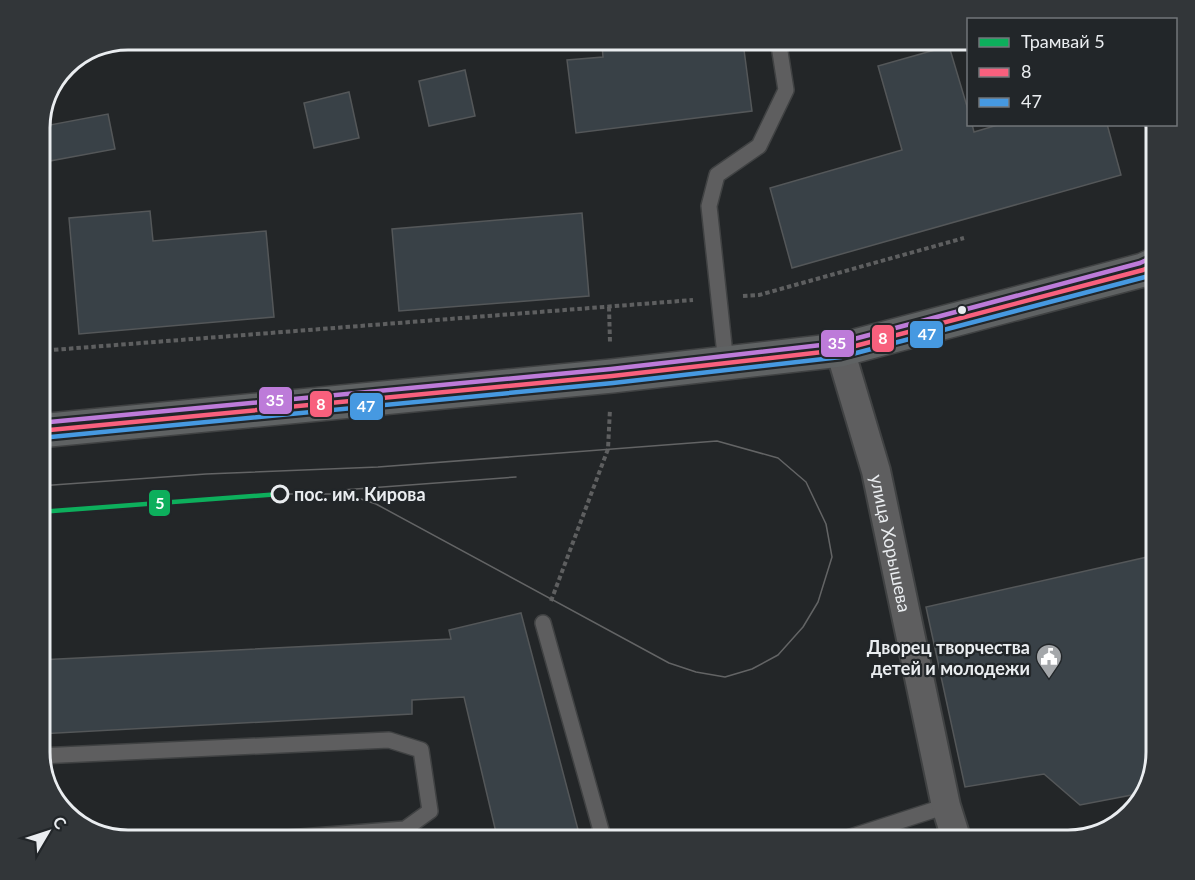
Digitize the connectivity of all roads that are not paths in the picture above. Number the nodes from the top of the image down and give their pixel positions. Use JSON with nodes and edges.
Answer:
{"nodes":[{"id":1,"x":780,"y":50,"type":"edge"},
{"id":2,"x":1145,"y":269,"type":"edge"},
{"id":3,"x":840,"y":350,"type":"junction"},
{"id":4,"x":726,"y":364,"type":"junction"},
{"id":5,"x":50,"y":429,"type":"edge"},
{"id":6,"x":543,"y":623,"type":"road end"},
{"id":7,"x":50,"y":755,"type":"edge"},
{"id":8,"x":945,"y":806,"type":"junction"},
{"id":9,"x":392,"y":830,"type":"edge"},
{"id":10,"x":601,"y":830,"type":"edge"},
{"id":11,"x":872,"y":830,"type":"edge"},
{"id":12,"x":955,"y":830,"type":"edge"}],
"edges":[{"from":1,"to":4,"type":"lane"},
{"from":2,"to":3,"type":"main road"},
{"from":3,"to":4,"type":"main road"},
{"from":3,"to":8,"type":"street","name":"улица Хорышева"},
{"from":4,"to":5,"type":"main road"},
{"from":6,"to":10,"type":"lane"},
{"from":7,"to":9,"type":"lane"},
{"from":8,"to":11,"type":"lane"},
{"from":8,"to":12,"type":"street","name":"улица Хорышева"}]}
